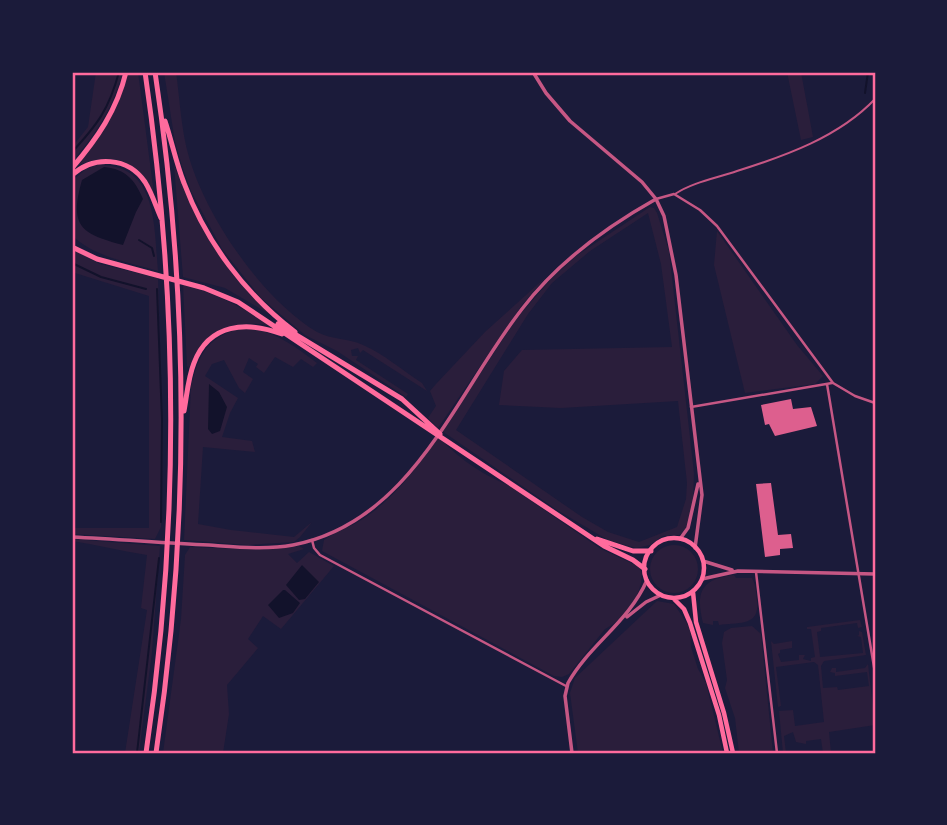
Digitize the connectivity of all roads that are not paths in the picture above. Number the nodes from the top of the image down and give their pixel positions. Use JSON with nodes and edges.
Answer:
{"nodes":[{"id":1,"x":126,"y":72,"type":"edge"},
{"id":2,"x":145,"y":72,"type":"edge"},
{"id":3,"x":155,"y":72,"type":"edge"},
{"id":4,"x":533,"y":72,"type":"edge"},
{"id":5,"x":875,"y":99,"type":"edge"},
{"id":6,"x":161,"y":112,"type":"junction"},
{"id":7,"x":72,"y":168,"type":"edge"},
{"id":8,"x":72,"y":174,"type":"edge"},
{"id":9,"x":674,"y":194,"type":"junction"},
{"id":10,"x":656,"y":198,"type":"junction"},
{"id":11,"x":163,"y":225,"type":"junction"},
{"id":12,"x":72,"y":244,"type":"edge"},
{"id":13,"x":190,"y":283,"type":"junction"},
{"id":14,"x":286,"y":335,"type":"junction"},
{"id":15,"x":316,"y":347,"type":"junction"},
{"id":16,"x":833,"y":383,"type":"junction"},
{"id":17,"x":827,"y":384,"type":"junction"},
{"id":18,"x":875,"y":403,"type":"edge"},
{"id":19,"x":691,"y":407,"type":"junction"},
{"id":20,"x":181,"y":425,"type":"junction"},
{"id":21,"x":442,"y":437,"type":"junction"},
{"id":22,"x":699,"y":478,"type":"junction"},
{"id":23,"x":588,"y":535,"type":"junction"},
{"id":24,"x":72,"y":537,"type":"edge"},
{"id":25,"x":680,"y":539,"type":"junction"},
{"id":26,"x":312,"y":540,"type":"junction"},
{"id":27,"x":695,"y":548,"type":"junction"},
{"id":28,"x":651,"y":551,"type":"junction"},
{"id":29,"x":703,"y":561,"type":"junction"},
{"id":30,"x":645,"y":569,"type":"junction"},
{"id":31,"x":738,"y":571,"type":"junction"},
{"id":32,"x":757,"y":571,"type":"junction"},
{"id":33,"x":875,"y":574,"type":"edge"},
{"id":34,"x":859,"y":575,"type":"junction"},
{"id":35,"x":702,"y":579,"type":"junction"},
{"id":36,"x":647,"y":580,"type":"junction"},
{"id":37,"x":693,"y":591,"type":"junction"},
{"id":38,"x":661,"y":595,"type":"junction"},
{"id":39,"x":673,"y":598,"type":"junction"},
{"id":40,"x":622,"y":620,"type":"junction"},
{"id":41,"x":875,"y":673,"type":"edge"},
{"id":42,"x":566,"y":686,"type":"junction"},
{"id":43,"x":146,"y":753,"type":"edge"},
{"id":44,"x":156,"y":753,"type":"edge"},
{"id":45,"x":572,"y":753,"type":"edge"},
{"id":46,"x":730,"y":753,"type":"edge"},
{"id":47,"x":778,"y":753,"type":"edge"}],
"edges":[{"from":1,"to":7,"type":"highway"},
{"from":2,"to":11,"type":"highway"},
{"from":3,"to":6,"type":"highway"},
{"from":4,"to":10,"type":"street"},
{"from":5,"to":9,"type":"lane"},
{"from":6,"to":15,"type":"highway"},
{"from":6,"to":20,"type":"highway"},
{"from":8,"to":11,"type":"highway"},
{"from":9,"to":10,"type":"street"},
{"from":9,"to":16,"type":"street"},
{"from":10,"to":19,"type":"street"},
{"from":10,"to":26,"type":"street"},
{"from":11,"to":43,"type":"highway"},
{"from":12,"to":13,"type":"highway"},
{"from":13,"to":14,"type":"highway"},
{"from":13,"to":15,"type":"highway"},
{"from":14,"to":20,"type":"highway"},
{"from":14,"to":21,"type":"highway"},
{"from":15,"to":21,"type":"highway"},
{"from":16,"to":17,"type":"street"},
{"from":16,"to":18,"type":"street"},
{"from":17,"to":19,"type":"street"},
{"from":17,"to":34,"type":"street"},
{"from":19,"to":22,"type":"street"},
{"from":20,"to":44,"type":"highway"},
{"from":21,"to":23,"type":"highway"},
{"from":22,"to":25,"type":"street"},
{"from":22,"to":27,"type":"street"},
{"from":23,"to":28,"type":"highway"},
{"from":23,"to":30,"type":"highway"},
{"from":24,"to":26,"type":"street"},
{"from":25,"to":27,"type":"main road"},
{"from":25,"to":28,"type":"main road"},
{"from":26,"to":42,"type":"street"},
{"from":27,"to":29,"type":"main road"},
{"from":28,"to":30,"type":"main road"},
{"from":29,"to":31,"type":"street"},
{"from":29,"to":35,"type":"main road"},
{"from":30,"to":36,"type":"main road"},
{"from":31,"to":32,"type":"street"},
{"from":31,"to":35,"type":"street"},
{"from":32,"to":34,"type":"street"},
{"from":32,"to":47,"type":"street"},
{"from":33,"to":34,"type":"street"},
{"from":34,"to":41,"type":"street"},
{"from":35,"to":37,"type":"main road"},
{"from":36,"to":38,"type":"main road"},
{"from":36,"to":40,"type":"street"},
{"from":37,"to":39,"type":"main road"},
{"from":37,"to":46,"type":"main road"},
{"from":38,"to":39,"type":"main road"},
{"from":38,"to":40,"type":"street"},
{"from":39,"to":46,"type":"main road"},
{"from":40,"to":42,"type":"street"},
{"from":42,"to":45,"type":"street"}]}
